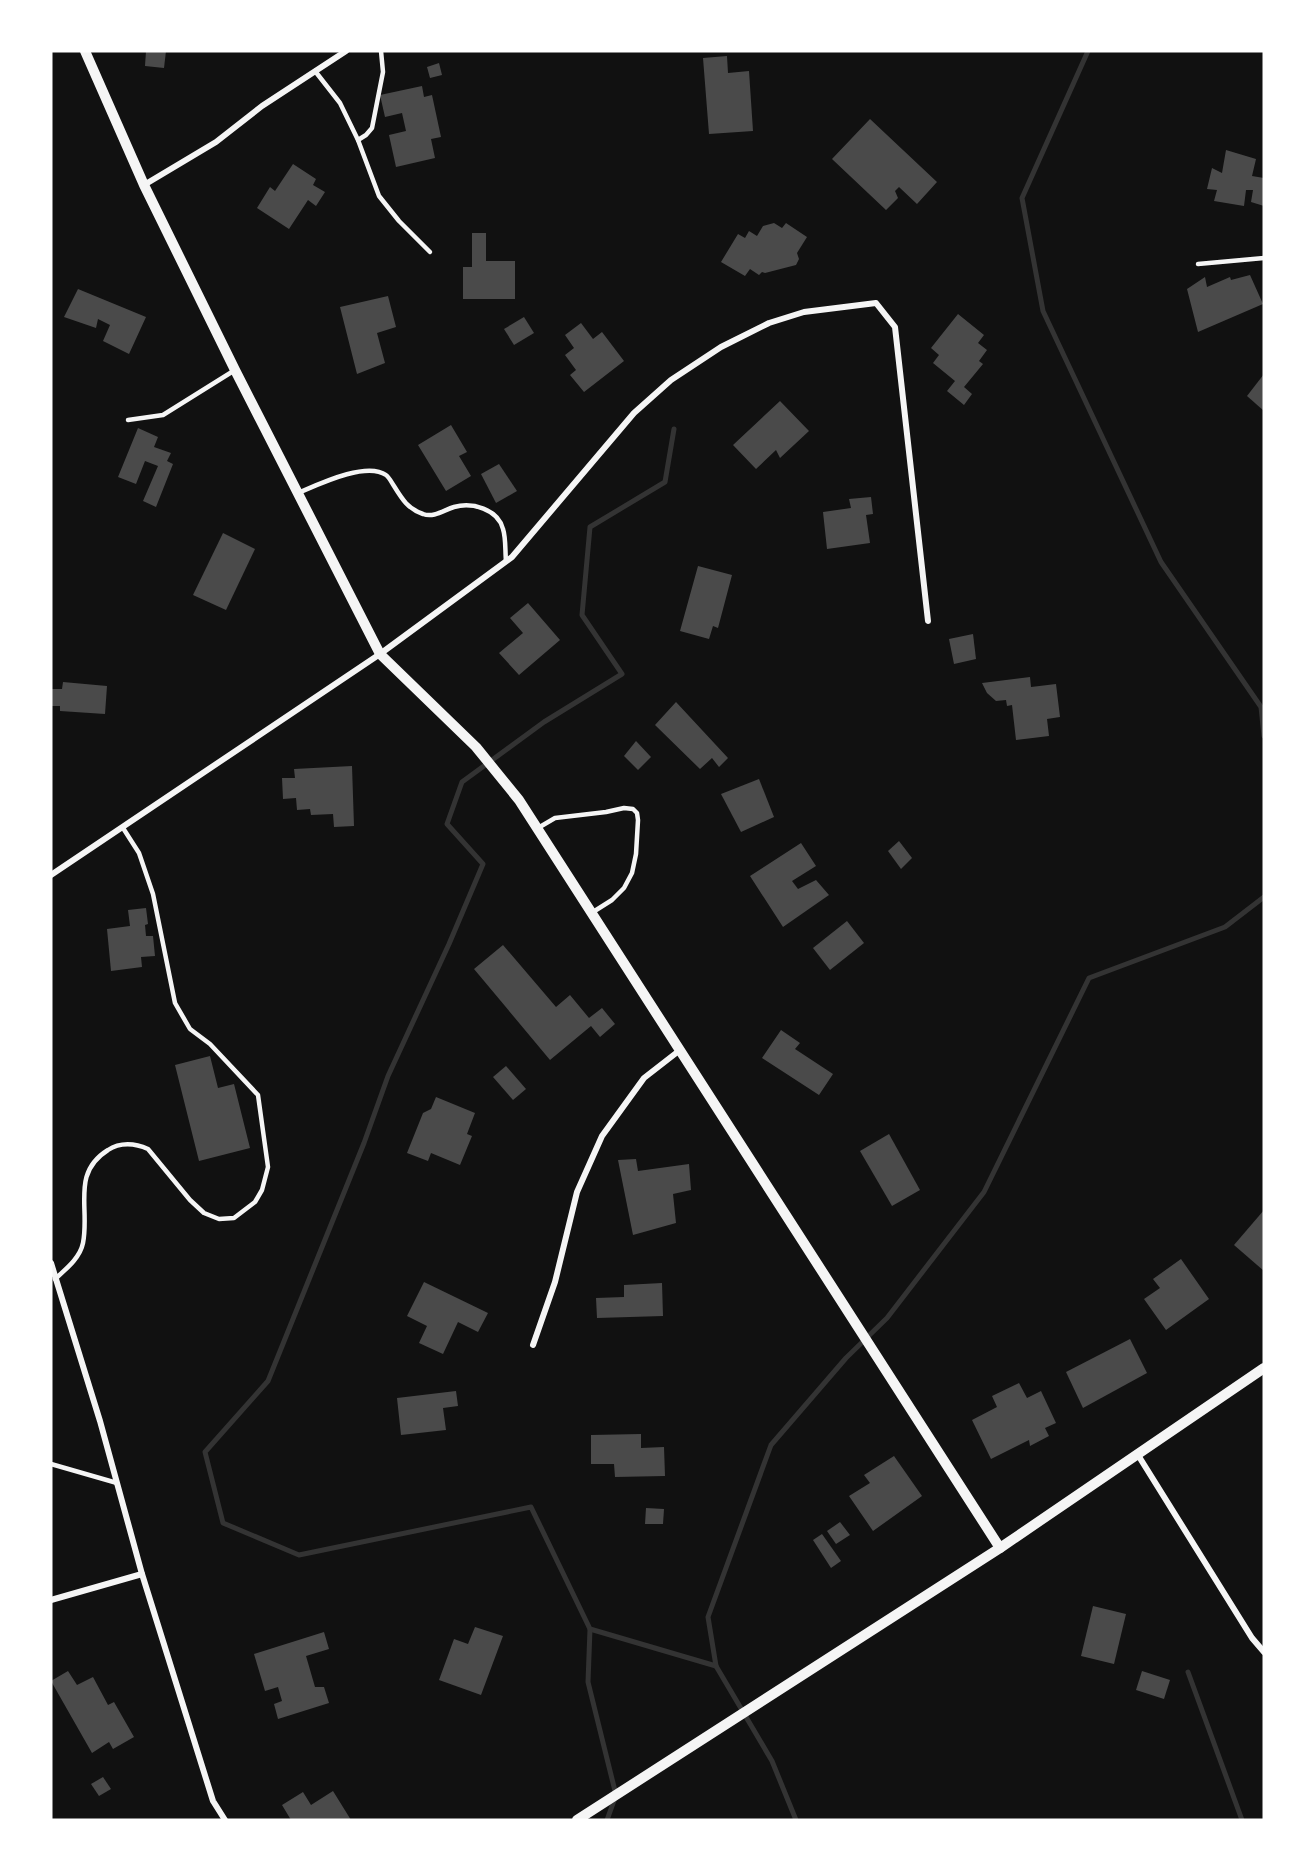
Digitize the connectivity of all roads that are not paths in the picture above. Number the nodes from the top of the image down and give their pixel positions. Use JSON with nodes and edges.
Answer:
{"nodes":[{"id":1,"x":85,"y":51,"type":"edge"},
{"id":2,"x":346,"y":51,"type":"edge"},
{"id":3,"x":381,"y":51,"type":"edge"},
{"id":4,"x":315,"y":71,"type":"junction"},
{"id":5,"x":358,"y":140,"type":"junction"},
{"id":6,"x":144,"y":185,"type":"junction"},
{"id":7,"x":430,"y":252,"type":"dead end"},
{"id":8,"x":1264,"y":258,"type":"edge"},
{"id":9,"x":1198,"y":264,"type":"dead end"},
{"id":10,"x":236,"y":370,"type":"junction"},
{"id":11,"x":128,"y":420,"type":"dead end"},
{"id":12,"x":298,"y":494,"type":"junction"},
{"id":13,"x":506,"y":561,"type":"junction"},
{"id":14,"x":928,"y":621,"type":"dead end"},
{"id":15,"x":380,"y":654,"type":"junction"},
{"id":16,"x":123,"y":828,"type":"junction"},
{"id":17,"x":538,"y":828,"type":"junction"},
{"id":18,"x":51,"y":875,"type":"edge"},
{"id":19,"x":593,"y":912,"type":"junction"},
{"id":20,"x":680,"y":1050,"type":"junction"},
{"id":21,"x":51,"y":1263,"type":"edge"},
{"id":22,"x":55,"y":1280,"type":"junction"},
{"id":23,"x":533,"y":1345,"type":"dead end"},
{"id":24,"x":1264,"y":1368,"type":"edge"},
{"id":25,"x":1138,"y":1455,"type":"junction"},
{"id":26,"x":51,"y":1464,"type":"edge"},
{"id":27,"x":117,"y":1483,"type":"junction"},
{"id":28,"x":1000,"y":1548,"type":"junction"},
{"id":29,"x":142,"y":1574,"type":"junction"},
{"id":30,"x":51,"y":1600,"type":"edge"},
{"id":31,"x":1264,"y":1652,"type":"edge"},
{"id":32,"x":225,"y":1820,"type":"edge"},
{"id":33,"x":577,"y":1820,"type":"edge"}],
"edges":[{"from":1,"to":6,"type":"street"},
{"from":2,"to":4,"type":"street"},
{"from":3,"to":5,"type":"lane"},
{"from":4,"to":5,"type":"lane"},
{"from":4,"to":6,"type":"street"},
{"from":5,"to":7,"type":"lane"},
{"from":6,"to":10,"type":"street"},
{"from":8,"to":9,"type":"lane"},
{"from":10,"to":11,"type":"lane"},
{"from":10,"to":12,"type":"street"},
{"from":12,"to":13,"type":"lane"},
{"from":12,"to":15,"type":"street"},
{"from":13,"to":14,"type":"street"},
{"from":13,"to":15,"type":"street"},
{"from":15,"to":16,"type":"street"},
{"from":15,"to":17,"type":"street"},
{"from":16,"to":18,"type":"street"},
{"from":16,"to":22,"type":"lane"},
{"from":17,"to":19,"type":"street"},
{"from":17,"to":19,"type":"lane"},
{"from":19,"to":20,"type":"street"},
{"from":20,"to":23,"type":"street"},
{"from":20,"to":28,"type":"street"},
{"from":21,"to":22,"type":"street"},
{"from":22,"to":27,"type":"street"},
{"from":24,"to":25,"type":"street"},
{"from":25,"to":28,"type":"street"},
{"from":25,"to":31,"type":"street"},
{"from":26,"to":27,"type":"lane"},
{"from":27,"to":29,"type":"street"},
{"from":28,"to":33,"type":"street"},
{"from":29,"to":30,"type":"street"},
{"from":29,"to":32,"type":"street"}]}
